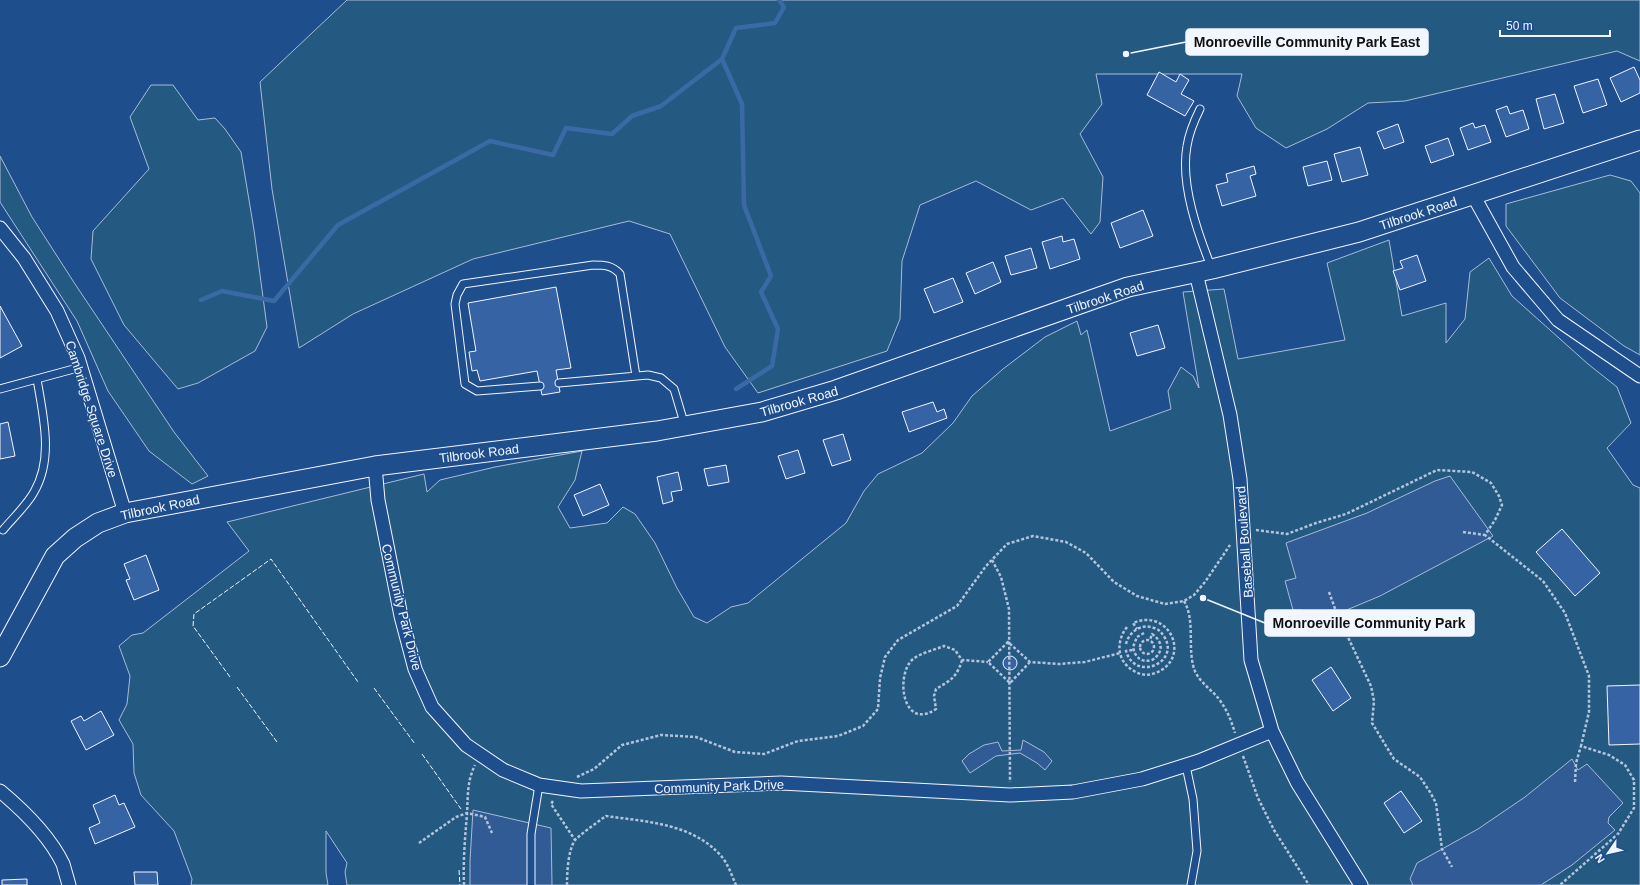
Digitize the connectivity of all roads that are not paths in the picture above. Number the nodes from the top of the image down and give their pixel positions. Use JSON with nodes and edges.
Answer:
{"nodes":[{"id":1,"x":1200,"y":108,"type":"dead end"},
{"id":2,"x":1640,"y":140,"type":"edge"},
{"id":3,"x":1473,"y":195,"type":"junction"},
{"id":4,"x":0,"y":228,"type":"edge"},
{"id":5,"x":1204,"y":271,"type":"junction"},
{"id":6,"x":81,"y":367,"type":"junction"},
{"id":7,"x":636,"y":376,"type":"junction"},
{"id":8,"x":1640,"y":376,"type":"edge"},
{"id":9,"x":37,"y":379,"type":"junction"},
{"id":10,"x":559,"y":383,"type":"dead end"},
{"id":11,"x":540,"y":386,"type":"dead end"},
{"id":12,"x":0,"y":389,"type":"edge"},
{"id":13,"x":685,"y":426,"type":"junction"},
{"id":14,"x":375,"y":466,"type":"junction"},
{"id":15,"x":125,"y":512,"type":"junction"},
{"id":16,"x":3,"y":530,"type":"dead end"},
{"id":17,"x":0,"y":657,"type":"edge"},
{"id":18,"x":1272,"y":731,"type":"junction"},
{"id":19,"x":1186,"y":766,"type":"junction"},
{"id":20,"x":539,"y":785,"type":"junction"},
{"id":21,"x":0,"y":791,"type":"edge"},
{"id":22,"x":69,"y":885,"type":"edge"},
{"id":23,"x":531,"y":885,"type":"edge"},
{"id":24,"x":1191,"y":885,"type":"edge"},
{"id":25,"x":1361,"y":885,"type":"edge"}],
"edges":[{"from":1,"to":5,"type":"lane"},
{"from":2,"to":3,"type":"street","name":"Tilbrook Road"},
{"from":3,"to":5,"type":"street","name":"Tilbrook Road"},
{"from":3,"to":8,"type":"street"},
{"from":4,"to":6,"type":"street","name":"Cambridge Square Drive"},
{"from":5,"to":13,"type":"street","name":"Tilbrook Road"},
{"from":5,"to":18,"type":"street","name":"Baseball Boulevard"},
{"from":6,"to":9,"type":"lane"},
{"from":6,"to":15,"type":"street","name":"Cambridge Square Drive"},
{"from":7,"to":10,"type":"lane"},
{"from":7,"to":11,"type":"lane"},
{"from":7,"to":13,"type":"lane"},
{"from":9,"to":12,"type":"lane"},
{"from":9,"to":16,"type":"lane"},
{"from":13,"to":14,"type":"street","name":"Tilbrook Road"},
{"from":14,"to":15,"type":"street","name":"Tilbrook Road"},
{"from":14,"to":20,"type":"street","name":"Community Park Drive"},
{"from":15,"to":17,"type":"street","name":"Tilbrook Road"},
{"from":18,"to":19,"type":"street","name":"Community Park Drive"},
{"from":18,"to":25,"type":"street","name":"Baseball Boulevard"},
{"from":19,"to":20,"type":"street","name":"Community Park Drive"},
{"from":19,"to":24,"type":"lane"},
{"from":20,"to":23,"type":"lane"},
{"from":21,"to":22,"type":"street"}]}
